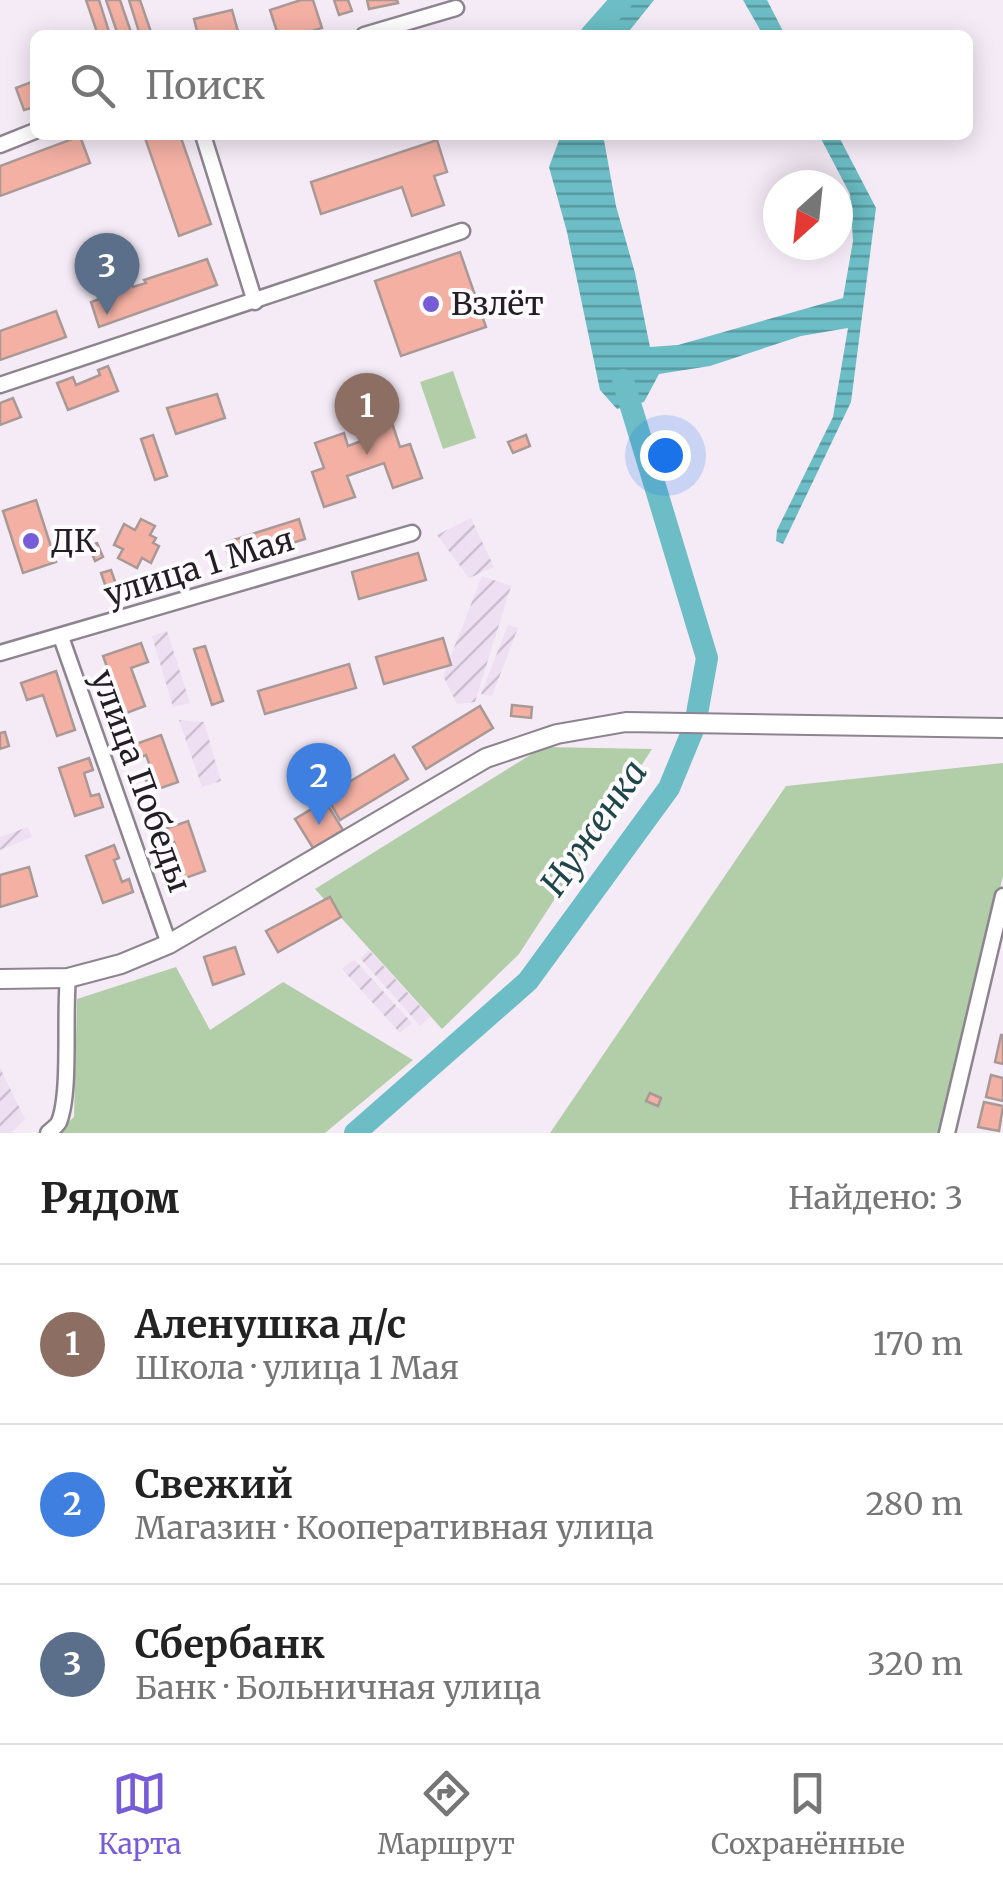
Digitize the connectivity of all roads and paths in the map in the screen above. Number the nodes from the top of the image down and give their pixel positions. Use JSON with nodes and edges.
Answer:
{"nodes":[{"id":1,"x":456,"y":8,"type":"dead end"},
{"id":2,"x":381,"y":30,"type":"edge"},
{"id":3,"x":30,"y":133,"type":"edge"},
{"id":4,"x":204,"y":140,"type":"edge"},
{"id":5,"x":0,"y":144,"type":"edge"},
{"id":6,"x":462,"y":231,"type":"dead end"},
{"id":7,"x":255,"y":302,"type":"junction"},
{"id":8,"x":0,"y":385,"type":"edge"},
{"id":9,"x":412,"y":532,"type":"dead end"},
{"id":10,"x":61,"y":636,"type":"junction"},
{"id":11,"x":0,"y":654,"type":"edge"},
{"id":12,"x":1003,"y":728,"type":"edge"},
{"id":13,"x":1003,"y":896,"type":"edge"},
{"id":14,"x":170,"y":944,"type":"junction"},
{"id":15,"x":68,"y":978,"type":"junction"},
{"id":16,"x":0,"y":979,"type":"edge"},
{"id":17,"x":48,"y":1133,"type":"edge"},
{"id":18,"x":948,"y":1133,"type":"edge"}],
"edges":[{"from":1,"to":2,"type":"street"},
{"from":3,"to":5,"type":"street"},
{"from":4,"to":7,"type":"street"},
{"from":6,"to":7,"type":"street"},
{"from":7,"to":8,"type":"street"},
{"from":9,"to":10,"type":"street","name":"улица 1 Мая"},
{"from":10,"to":11,"type":"street","name":"улица 1 Мая"},
{"from":10,"to":14,"type":"street","name":"улица Победы"},
{"from":12,"to":14,"type":"street"},
{"from":13,"to":18,"type":"street"},
{"from":14,"to":15,"type":"street"},
{"from":15,"to":16,"type":"street"},
{"from":15,"to":17,"type":"street"}]}
